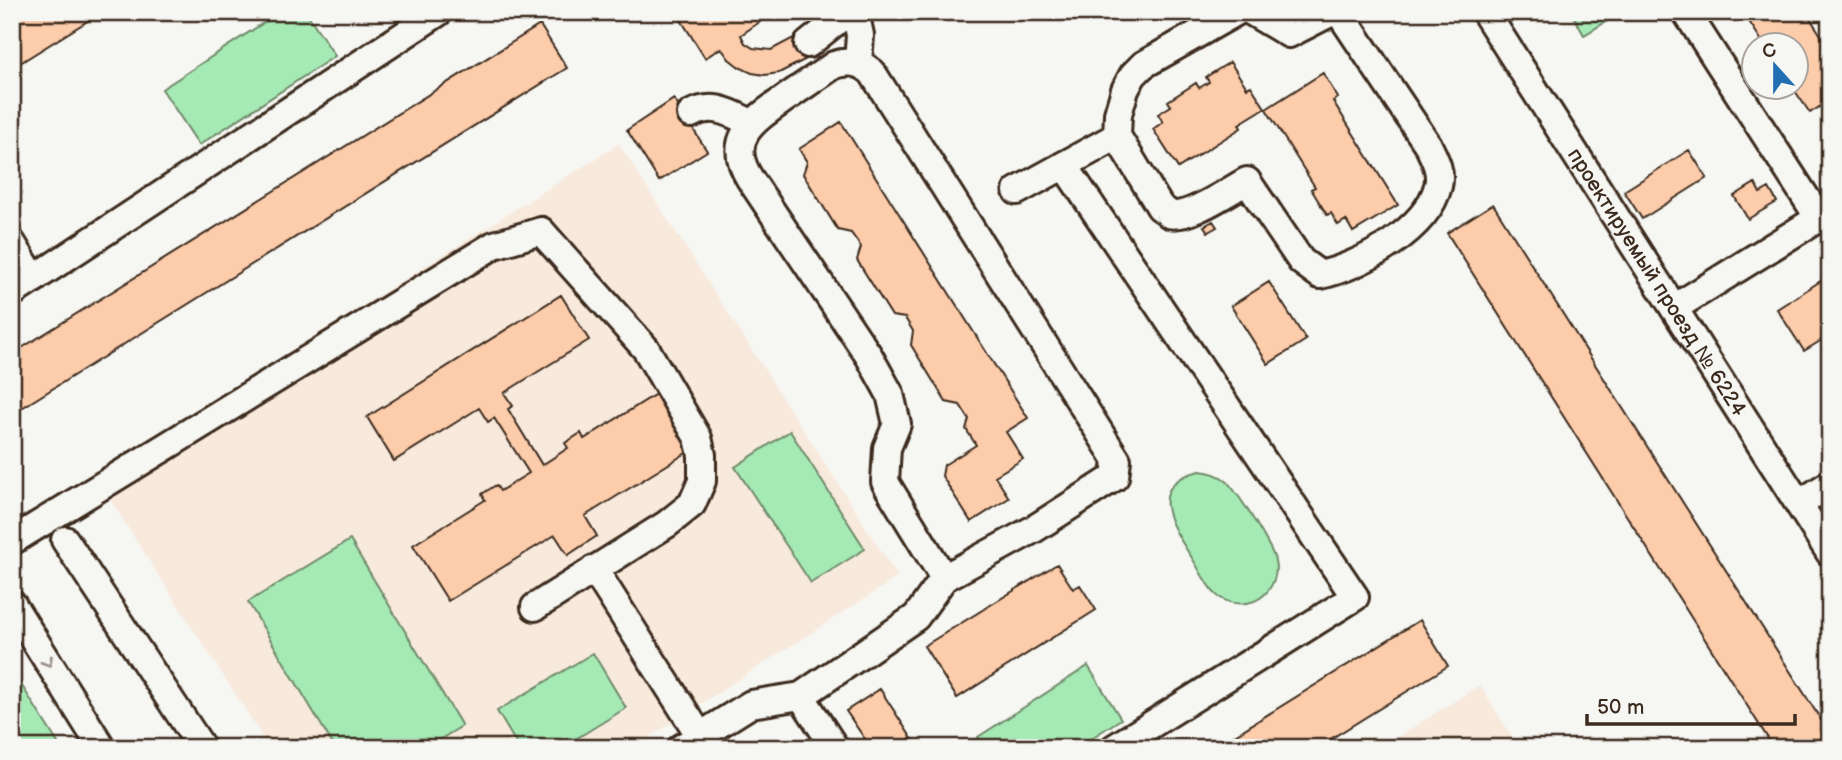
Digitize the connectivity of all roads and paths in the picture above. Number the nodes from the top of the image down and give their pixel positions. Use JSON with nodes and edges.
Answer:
{"nodes":[{"id":1,"x":439,"y":12,"type":"edge"},
{"id":2,"x":848,"y":12,"type":"edge"},
{"id":3,"x":855,"y":12,"type":"edge"},
{"id":4,"x":1236,"y":12,"type":"edge"},
{"id":5,"x":1252,"y":12,"type":"edge"},
{"id":6,"x":1332,"y":12,"type":"edge"},
{"id":7,"x":1339,"y":12,"type":"edge"},
{"id":8,"x":1485,"y":12,"type":"edge"},
{"id":9,"x":1686,"y":12,"type":"edge"},
{"id":10,"x":808,"y":44,"type":"dead end"},
{"id":11,"x":858,"y":63,"type":"junction"},
{"id":12,"x":691,"y":114,"type":"dead end"},
{"id":13,"x":751,"y":123,"type":"junction"},
{"id":14,"x":1117,"y":136,"type":"junction"},
{"id":15,"x":1064,"y":165,"type":"junction"},
{"id":16,"x":1017,"y":191,"type":"dead end"},
{"id":17,"x":1825,"y":214,"type":"edge"},
{"id":18,"x":12,"y":243,"type":"edge"},
{"id":19,"x":34,"y":279,"type":"junction"},
{"id":20,"x":12,"y":293,"type":"edge"},
{"id":21,"x":1674,"y":308,"type":"junction"},
{"id":22,"x":1830,"y":484,"type":"edge"},
{"id":23,"x":1799,"y":504,"type":"junction"},
{"id":24,"x":65,"y":540,"type":"dead end"},
{"id":25,"x":12,"y":541,"type":"edge"},
{"id":26,"x":1830,"y":553,"type":"edge"},
{"id":27,"x":594,"y":569,"type":"junction"},
{"id":28,"x":944,"y":578,"type":"junction"},
{"id":29,"x":12,"y":604,"type":"edge"},
{"id":30,"x":535,"y":607,"type":"dead end"},
{"id":31,"x":801,"y":696,"type":"junction"},
{"id":32,"x":690,"y":742,"type":"edge"},
{"id":33,"x":102,"y":748,"type":"edge"},
{"id":34,"x":202,"y":748,"type":"edge"},
{"id":35,"x":835,"y":748,"type":"edge"},
{"id":36,"x":1114,"y":748,"type":"edge"}],
"edges":[{"from":1,"to":19,"type":"street"},
{"from":2,"to":10,"type":"street"},
{"from":3,"to":11,"type":"street"},
{"from":4,"to":14,"type":"street"},
{"from":5,"to":6,"type":"street"},
{"from":7,"to":14,"type":"street"},
{"from":8,"to":21,"type":"street","name":"проектируемый проезд № 6224"},
{"from":9,"to":17,"type":"street"},
{"from":11,"to":13,"type":"street"},
{"from":11,"to":28,"type":"street"},
{"from":12,"to":13,"type":"street"},
{"from":13,"to":28,"type":"street"},
{"from":14,"to":15,"type":"street"},
{"from":15,"to":16,"type":"street"},
{"from":15,"to":36,"type":"street"},
{"from":17,"to":21,"type":"street"},
{"from":18,"to":19,"type":"street"},
{"from":19,"to":20,"type":"street"},
{"from":21,"to":23,"type":"street","name":"проектируемый проезд № 6224"},
{"from":22,"to":23,"type":"street"},
{"from":23,"to":26,"type":"street","name":"проектируемый проезд № 6224"},
{"from":24,"to":34,"type":"street"},
{"from":25,"to":27,"type":"street"},
{"from":27,"to":30,"type":"street"},
{"from":27,"to":32,"type":"street"},
{"from":28,"to":31,"type":"street"},
{"from":29,"to":33,"type":"street","one_way":true},
{"from":31,"to":32,"type":"street"},
{"from":31,"to":35,"type":"street"}]}
